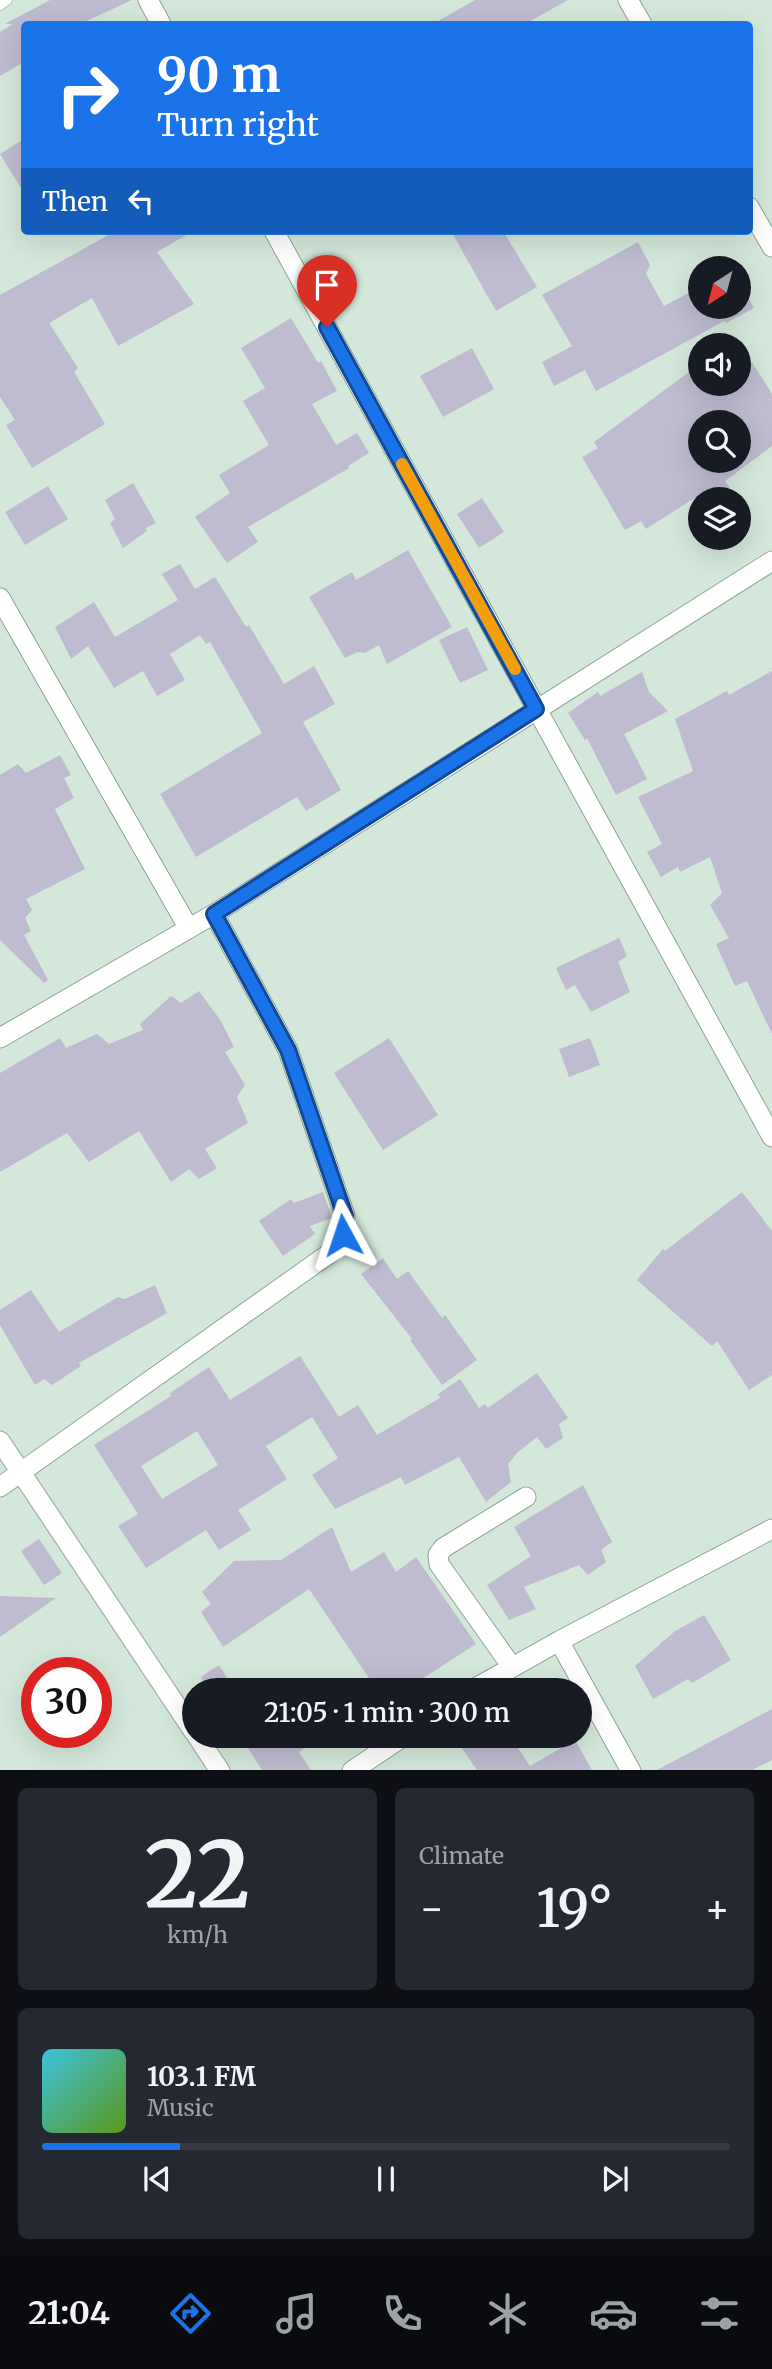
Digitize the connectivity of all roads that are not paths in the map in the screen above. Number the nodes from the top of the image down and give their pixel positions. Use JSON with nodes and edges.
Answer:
{"nodes":[{"id":1,"x":7,"y":0,"type":"edge"},
{"id":2,"x":148,"y":0,"type":"edge"},
{"id":3,"x":628,"y":0,"type":"edge"},
{"id":4,"x":0,"y":5,"type":"edge"},
{"id":5,"x":159,"y":21,"type":"edge"},
{"id":6,"x":640,"y":21,"type":"edge"},
{"id":7,"x":753,"y":214,"type":"edge"},
{"id":8,"x":276,"y":235,"type":"edge"},
{"id":9,"x":772,"y":247,"type":"edge"},
{"id":10,"x":772,"y":561,"type":"edge"},
{"id":11,"x":0,"y":598,"type":"edge"},
{"id":12,"x":536,"y":709,"type":"junction"},
{"id":13,"x":214,"y":914,"type":"junction"},
{"id":14,"x":188,"y":927,"type":"junction"},
{"id":15,"x":0,"y":1038,"type":"edge"},
{"id":16,"x":772,"y":1137,"type":"edge"},
{"id":17,"x":0,"y":1441,"type":"edge"},
{"id":18,"x":19,"y":1472,"type":"junction"},
{"id":19,"x":0,"y":1488,"type":"edge"},
{"id":20,"x":526,"y":1497,"type":"dead end"},
{"id":21,"x":772,"y":1529,"type":"edge"},
{"id":22,"x":559,"y":1641,"type":"junction"},
{"id":23,"x":512,"y":1667,"type":"junction"},
{"id":24,"x":493,"y":1678,"type":"edge"},
{"id":25,"x":182,"y":1714,"type":"edge"},
{"id":26,"x":205,"y":1748,"type":"edge"},
{"id":27,"x":386,"y":1748,"type":"edge"},
{"id":28,"x":220,"y":1770,"type":"edge"},
{"id":29,"x":352,"y":1770,"type":"edge"},
{"id":30,"x":631,"y":1770,"type":"edge"}],
"edges":[{"from":1,"to":4,"type":"lane"},
{"from":2,"to":5,"type":"street"},
{"from":3,"to":6,"type":"street"},
{"from":7,"to":9,"type":"street"},
{"from":8,"to":12,"type":"street"},
{"from":10,"to":12,"type":"street"},
{"from":11,"to":14,"type":"street"},
{"from":12,"to":13,"type":"street"},
{"from":12,"to":16,"type":"street"},
{"from":13,"to":14,"type":"street"},
{"from":13,"to":18,"type":"street"},
{"from":14,"to":15,"type":"street"},
{"from":17,"to":18,"type":"street"},
{"from":18,"to":19,"type":"street"},
{"from":18,"to":25,"type":"street"},
{"from":20,"to":23,"type":"street"},
{"from":21,"to":22,"type":"street"},
{"from":22,"to":23,"type":"street"},
{"from":22,"to":30,"type":"street"},
{"from":23,"to":24,"type":"street"},
{"from":26,"to":28,"type":"street"},
{"from":27,"to":29,"type":"street"}]}
